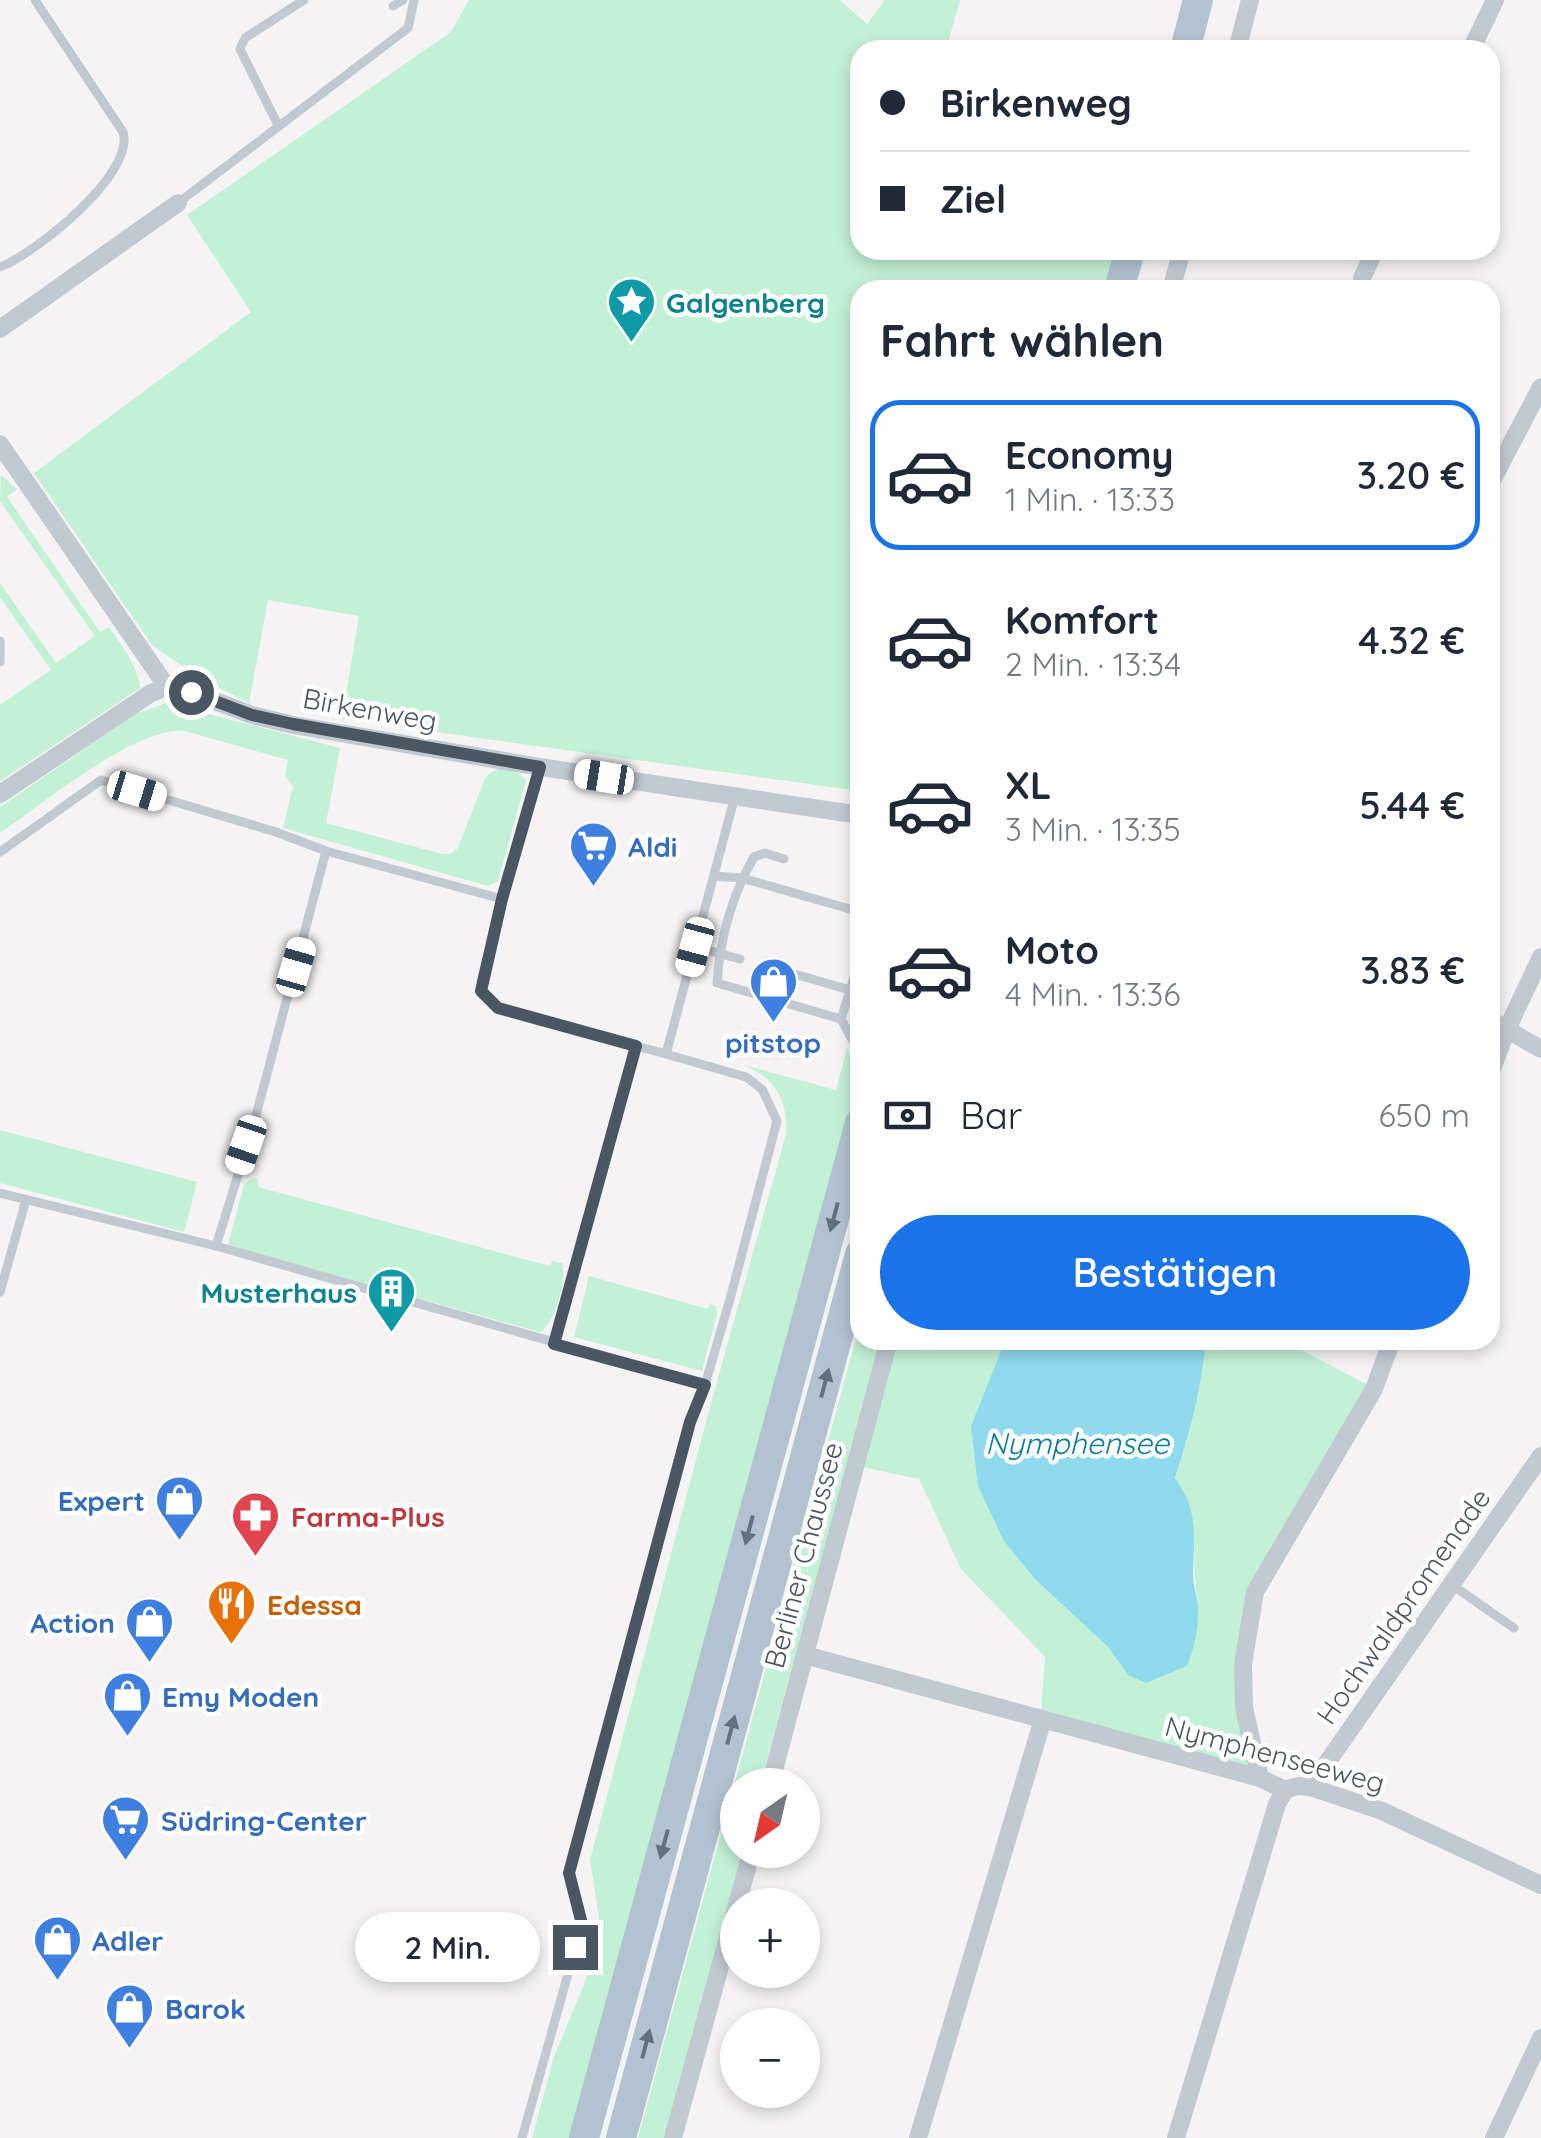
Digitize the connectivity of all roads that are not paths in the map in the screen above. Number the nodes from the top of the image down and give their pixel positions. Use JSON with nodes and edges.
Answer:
{"nodes":[{"id":1,"x":34,"y":0,"type":"edge"},
{"id":2,"x":304,"y":0,"type":"edge"},
{"id":3,"x":414,"y":0,"type":"edge"},
{"id":4,"x":1198,"y":0,"type":"edge"},
{"id":5,"x":1250,"y":0,"type":"edge"},
{"id":6,"x":1494,"y":0,"type":"edge"},
{"id":7,"x":1188,"y":40,"type":"edge"},
{"id":8,"x":1239,"y":40,"type":"edge"},
{"id":9,"x":1476,"y":40,"type":"edge"},
{"id":10,"x":278,"y":125,"type":"junction"},
{"id":11,"x":178,"y":203,"type":"joint"},
{"id":12,"x":1371,"y":260,"type":"edge"},
{"id":13,"x":0,"y":268,"type":"edge"},
{"id":14,"x":1362,"y":278,"type":"dead end"},
{"id":15,"x":0,"y":329,"type":"edge"},
{"id":16,"x":1541,"y":387,"type":"edge"},
{"id":17,"x":0,"y":444,"type":"edge"},
{"id":18,"x":1500,"y":465,"type":"edge"},
{"id":19,"x":0,"y":641,"type":"edge"},
{"id":20,"x":0,"y":662,"type":"edge"},
{"id":21,"x":168,"y":687,"type":"junction"},
{"id":22,"x":540,"y":767,"type":"junction"},
{"id":23,"x":0,"y":794,"type":"edge"},
{"id":24,"x":735,"y":796,"type":"junction"},
{"id":25,"x":850,"y":813,"type":"edge"},
{"id":26,"x":326,"y":851,"type":"junction"},
{"id":27,"x":0,"y":852,"type":"edge"},
{"id":28,"x":784,"y":858,"type":"dead end"},
{"id":29,"x":714,"y":876,"type":"junction"},
{"id":30,"x":742,"y":878,"type":"junction"},
{"id":31,"x":502,"y":899,"type":"junction"},
{"id":32,"x":850,"y":909,"type":"edge"},
{"id":33,"x":695,"y":947,"type":"junction"},
{"id":34,"x":719,"y":952,"type":"junction"},
{"id":35,"x":1541,"y":956,"type":"edge"},
{"id":36,"x":740,"y":959,"type":"dead end"},
{"id":37,"x":770,"y":967,"type":"dead end"},
{"id":38,"x":850,"y":990,"type":"joint"},
{"id":39,"x":841,"y":1019,"type":"junction"},
{"id":40,"x":1500,"y":1021,"type":"edge"},
{"id":41,"x":1500,"y":1025,"type":"edge"},
{"id":42,"x":850,"y":1036,"type":"edge"},
{"id":43,"x":636,"y":1046,"type":"junction"},
{"id":44,"x":1541,"y":1049,"type":"edge"},
{"id":45,"x":666,"y":1054,"type":"junction"},
{"id":46,"x":850,"y":1159,"type":"edge"},
{"id":47,"x":0,"y":1192,"type":"edge"},
{"id":48,"x":26,"y":1200,"type":"junction"},
{"id":49,"x":216,"y":1246,"type":"junction"},
{"id":50,"x":850,"y":1291,"type":"edge"},
{"id":51,"x":0,"y":1292,"type":"edge"},
{"id":52,"x":554,"y":1344,"type":"junction"},
{"id":53,"x":886,"y":1350,"type":"edge"},
{"id":54,"x":1388,"y":1350,"type":"edge"},
{"id":55,"x":705,"y":1385,"type":"junction"},
{"id":56,"x":1541,"y":1456,"type":"edge"},
{"id":57,"x":1452,"y":1585,"type":"junction"},
{"id":58,"x":1514,"y":1628,"type":"dead end"},
{"id":59,"x":805,"y":1654,"type":"junction"},
{"id":60,"x":1042,"y":1719,"type":"junction"},
{"id":61,"x":775,"y":1768,"type":"edge"},
{"id":62,"x":1260,"y":1778,"type":"junction"},
{"id":63,"x":1310,"y":1787,"type":"junction"},
{"id":64,"x":1286,"y":1790,"type":"junction"},
{"id":65,"x":747,"y":1868,"type":"edge"},
{"id":66,"x":1541,"y":1885,"type":"edge"},
{"id":67,"x":1541,"y":2038,"type":"edge"},
{"id":68,"x":522,"y":2138,"type":"edge"},
{"id":69,"x":584,"y":2138,"type":"edge"},
{"id":70,"x":621,"y":2138,"type":"edge"},
{"id":71,"x":674,"y":2138,"type":"edge"},
{"id":72,"x":918,"y":2138,"type":"edge"},
{"id":73,"x":1176,"y":2138,"type":"edge"},
{"id":74,"x":1494,"y":2138,"type":"edge"}],
"edges":[{"from":1,"to":13,"type":"lane"},
{"from":2,"to":10,"type":"lane"},
{"from":3,"to":10,"type":"lane"},
{"from":4,"to":7,"type":"main road"},
{"from":5,"to":8,"type":"street"},
{"from":6,"to":9,"type":"street"},
{"from":10,"to":11,"type":"lane"},
{"from":11,"to":15,"type":"street"},
{"from":12,"to":14,"type":"street"},
{"from":16,"to":18,"type":"street"},
{"from":17,"to":21,"type":"street"},
{"from":19,"to":20,"type":"lane"},
{"from":21,"to":22,"type":"street","name":"Birkenweg"},
{"from":21,"to":23,"type":"street"},
{"from":22,"to":24,"type":"street","name":"Birkenweg"},
{"from":22,"to":31,"type":"lane"},
{"from":24,"to":25,"type":"street","name":"Birkenweg"},
{"from":24,"to":29,"type":"lane"},
{"from":26,"to":27,"type":"lane"},
{"from":26,"to":31,"type":"lane"},
{"from":26,"to":49,"type":"lane"},
{"from":28,"to":30,"type":"lane"},
{"from":29,"to":30,"type":"lane"},
{"from":29,"to":33,"type":"lane"},
{"from":30,"to":32,"type":"lane"},
{"from":30,"to":34,"type":"lane"},
{"from":31,"to":43,"type":"lane"},
{"from":33,"to":34,"type":"lane"},
{"from":33,"to":45,"type":"lane"},
{"from":34,"to":36,"type":"lane"},
{"from":34,"to":39,"type":"lane"},
{"from":35,"to":40,"type":"street"},
{"from":37,"to":38,"type":"lane"},
{"from":38,"to":39,"type":"lane"},
{"from":39,"to":42,"type":"lane"},
{"from":41,"to":44,"type":"street"},
{"from":43,"to":45,"type":"lane"},
{"from":43,"to":52,"type":"lane"},
{"from":45,"to":55,"type":"lane"},
{"from":46,"to":69,"type":"main road","one_way":true},
{"from":47,"to":48,"type":"lane"},
{"from":48,"to":49,"type":"lane"},
{"from":48,"to":51,"type":"lane"},
{"from":49,"to":52,"type":"lane"},
{"from":70,"to":50,"type":"main road","one_way":true},
{"from":52,"to":55,"type":"lane"},
{"from":53,"to":59,"type":"street","name":"Berliner Chaussee"},
{"from":54,"to":62,"type":"street"},
{"from":55,"to":68,"type":"lane"},
{"from":56,"to":57,"type":"street","name":"Hochwaldpromenade"},
{"from":57,"to":58,"type":"lane"},
{"from":57,"to":63,"type":"street","name":"Hochwaldpromenade"},
{"from":59,"to":60,"type":"street","name":"Nymphenseeweg"},
{"from":59,"to":61,"type":"street","name":"Berliner Chaussee"},
{"from":60,"to":62,"type":"street","name":"Nymphenseeweg"},
{"from":60,"to":72,"type":"street"},
{"from":62,"to":64,"type":"street","name":"Nymphenseeweg"},
{"from":63,"to":64,"type":"street","name":"Nymphenseeweg"},
{"from":63,"to":66,"type":"street","name":"Nymphenseeweg"},
{"from":64,"to":73,"type":"street"},
{"from":65,"to":71,"type":"street"},
{"from":67,"to":74,"type":"street"}]}
